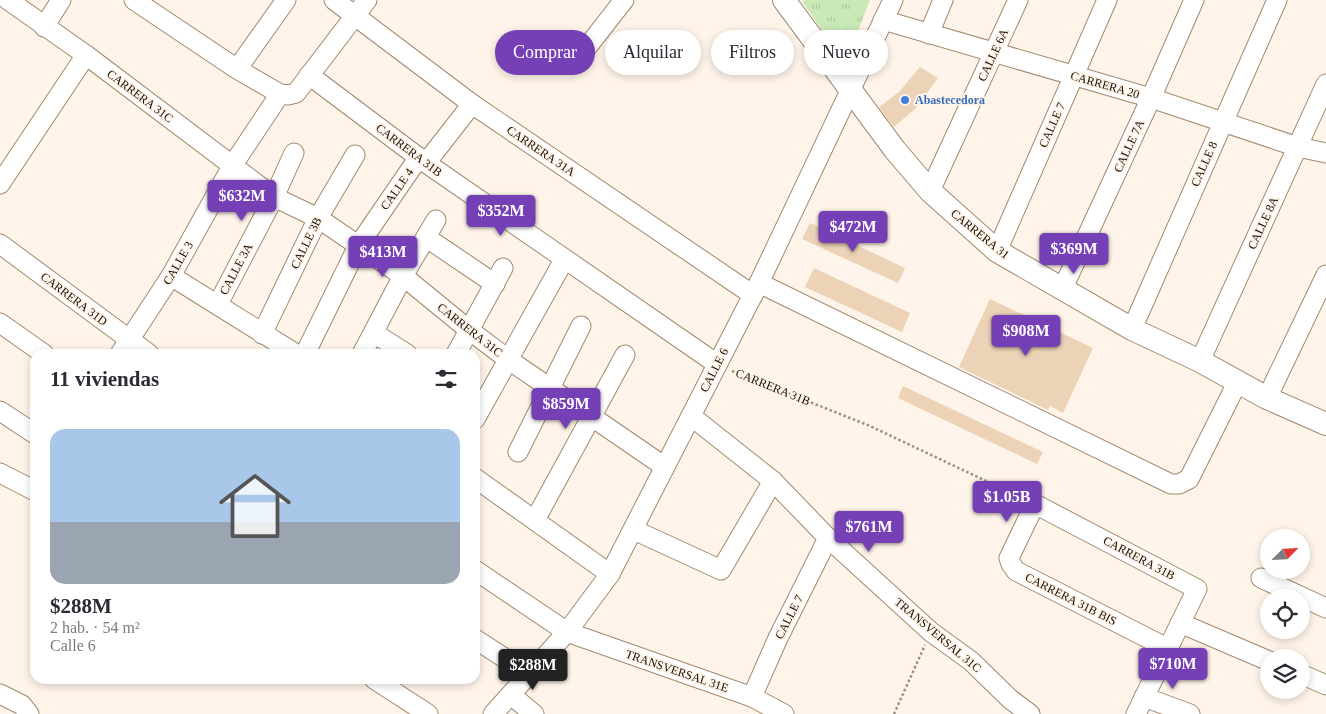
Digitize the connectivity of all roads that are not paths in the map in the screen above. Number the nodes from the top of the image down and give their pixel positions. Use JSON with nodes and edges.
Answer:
{"nodes":[{"id":1,"x":8,"y":0,"type":"edge"},
{"id":2,"x":61,"y":0,"type":"edge"},
{"id":3,"x":134,"y":0,"type":"edge"},
{"id":4,"x":334,"y":0,"type":"edge"},
{"id":5,"x":367,"y":0,"type":"edge"},
{"id":6,"x":624,"y":0,"type":"edge"},
{"id":7,"x":784,"y":0,"type":"edge"},
{"id":8,"x":893,"y":0,"type":"edge"},
{"id":9,"x":944,"y":0,"type":"edge"},
{"id":10,"x":1018,"y":0,"type":"edge"},
{"id":11,"x":1107,"y":0,"type":"edge"},
{"id":12,"x":1194,"y":0,"type":"edge"},
{"id":13,"x":1277,"y":0,"type":"edge"},
{"id":14,"x":278,"y":3,"type":"edge"},
{"id":15,"x":356,"y":18,"type":"junction"},
{"id":16,"x":884,"y":20,"type":"junction"},
{"id":17,"x":44,"y":27,"type":"junction"},
{"id":18,"x":929,"y":34,"type":"junction"},
{"id":19,"x":595,"y":37,"type":"edge"},
{"id":20,"x":994,"y":52,"type":"junction"},
{"id":21,"x":86,"y":55,"type":"junction"},
{"id":22,"x":237,"y":69,"type":"junction"},
{"id":23,"x":309,"y":75,"type":"junction"},
{"id":24,"x":1074,"y":75,"type":"junction"},
{"id":25,"x":1326,"y":84,"type":"edge"},
{"id":26,"x":851,"y":89,"type":"junction"},
{"id":27,"x":280,"y":94,"type":"junction"},
{"id":28,"x":1151,"y":98,"type":"junction"},
{"id":29,"x":472,"y":104,"type":"junction"},
{"id":30,"x":1223,"y":120,"type":"junction"},
{"id":31,"x":1298,"y":147,"type":"junction"},
{"id":32,"x":294,"y":153,"type":"dead end"},
{"id":33,"x":1326,"y":153,"type":"edge"},
{"id":34,"x":355,"y":155,"type":"dead end"},
{"id":35,"x":422,"y":160,"type":"junction"},
{"id":36,"x":232,"y":166,"type":"junction"},
{"id":37,"x":0,"y":184,"type":"edge"},
{"id":38,"x":930,"y":191,"type":"junction"},
{"id":39,"x":274,"y":198,"type":"junction"},
{"id":40,"x":318,"y":218,"type":"junction"},
{"id":41,"x":436,"y":220,"type":"dead end"},
{"id":42,"x":427,"y":238,"type":"junction"},
{"id":43,"x":0,"y":244,"type":"edge"},
{"id":44,"x":358,"y":246,"type":"junction"},
{"id":45,"x":997,"y":251,"type":"junction"},
{"id":46,"x":564,"y":260,"type":"junction"},
{"id":47,"x":1326,"y":275,"type":"edge"},
{"id":48,"x":172,"y":276,"type":"junction"},
{"id":49,"x":402,"y":276,"type":"junction"},
{"id":50,"x":756,"y":289,"type":"junction"},
{"id":51,"x":1062,"y":290,"type":"junction"},
{"id":52,"x":218,"y":304,"type":"junction"},
{"id":53,"x":0,"y":323,"type":"edge"},
{"id":54,"x":581,"y":326,"type":"dead end"},
{"id":55,"x":1132,"y":329,"type":"junction"},
{"id":56,"x":468,"y":330,"type":"junction"},
{"id":57,"x":374,"y":333,"type":"junction"},
{"id":58,"x":262,"y":334,"type":"junction"},
{"id":59,"x":124,"y":347,"type":"edge"},
{"id":60,"x":37,"y":349,"type":"edge"},
{"id":61,"x":288,"y":349,"type":"edge"},
{"id":62,"x":307,"y":349,"type":"edge"},
{"id":63,"x":365,"y":349,"type":"edge"},
{"id":64,"x":399,"y":349,"type":"edge"},
{"id":65,"x":458,"y":349,"type":"edge"},
{"id":66,"x":625,"y":355,"type":"dead end"},
{"id":67,"x":509,"y":360,"type":"junction"},
{"id":68,"x":1200,"y":361,"type":"junction"},
{"id":69,"x":717,"y":364,"type":"junction"},
{"id":70,"x":1238,"y":381,"type":"junction"},
{"id":71,"x":549,"y":387,"type":"junction"},
{"id":72,"x":1267,"y":398,"type":"junction"},
{"id":73,"x":480,"y":410,"type":"edge"},
{"id":74,"x":0,"y":411,"type":"edge"},
{"id":75,"x":690,"y":416,"type":"junction"},
{"id":76,"x":593,"y":418,"type":"junction"},
{"id":77,"x":1326,"y":424,"type":"edge"},
{"id":78,"x":30,"y":431,"type":"edge"},
{"id":79,"x":518,"y":452,"type":"dead end"},
{"id":80,"x":666,"y":467,"type":"junction"},
{"id":81,"x":0,"y":473,"type":"edge"},
{"id":82,"x":773,"y":481,"type":"junction"},
{"id":83,"x":480,"y":482,"type":"edge"},
{"id":84,"x":30,"y":488,"type":"edge"},
{"id":85,"x":535,"y":520,"type":"junction"},
{"id":86,"x":634,"y":530,"type":"junction"},
{"id":87,"x":828,"y":538,"type":"junction"},
{"id":88,"x":1009,"y":558,"type":"joint"},
{"id":89,"x":480,"y":573,"type":"edge"},
{"id":90,"x":610,"y":574,"type":"junction"},
{"id":91,"x":1263,"y":579,"type":"edge"},
{"id":92,"x":1326,"y":608,"type":"edge"},
{"id":93,"x":1180,"y":623,"type":"junction"},
{"id":94,"x":567,"y":632,"type":"junction"},
{"id":95,"x":480,"y":642,"type":"edge"},
{"id":96,"x":1167,"y":648,"type":"junction"},
{"id":97,"x":1260,"y":657,"type":"edge"},
{"id":98,"x":528,"y":673,"type":"junction"},
{"id":99,"x":1310,"y":678,"type":"edge"},
{"id":100,"x":382,"y":684,"type":"edge"},
{"id":101,"x":1326,"y":685,"type":"edge"},
{"id":102,"x":0,"y":694,"type":"edge"},
{"id":103,"x":511,"y":695,"type":"junction"},
{"id":104,"x":752,"y":697,"type":"junction"},
{"id":105,"x":1144,"y":697,"type":"junction"},
{"id":106,"x":778,"y":712,"type":"edge"},
{"id":107,"x":30,"y":714,"type":"edge"},
{"id":108,"x":428,"y":714,"type":"edge"},
{"id":109,"x":493,"y":714,"type":"edge"},
{"id":110,"x":534,"y":714,"type":"edge"},
{"id":111,"x":1030,"y":714,"type":"edge"},
{"id":112,"x":1136,"y":714,"type":"edge"},
{"id":113,"x":1190,"y":714,"type":"edge"}],
"edges":[{"from":1,"to":17,"type":"street","name":"CARRERA 31C"},
{"from":2,"to":17,"type":"street"},
{"from":3,"to":22,"type":"street"},
{"from":4,"to":15,"type":"street","name":"CARRERA 31A"},
{"from":5,"to":15,"type":"street"},
{"from":6,"to":19,"type":"street"},
{"from":7,"to":26,"type":"main road","name":"CARRERA 31"},
{"from":8,"to":16,"type":"street","name":"CALLE 6"},
{"from":9,"to":18,"type":"street"},
{"from":10,"to":20,"type":"street","name":"CALLE 6A"},
{"from":11,"to":24,"type":"street","name":"CALLE 7"},
{"from":12,"to":28,"type":"street","name":"CALLE 7A"},
{"from":13,"to":30,"type":"street","name":"CALLE 8"},
{"from":14,"to":22,"type":"street"},
{"from":15,"to":23,"type":"street"},
{"from":15,"to":29,"type":"street","name":"CARRERA 31A"},
{"from":16,"to":18,"type":"street","name":"CARRERA 20"},
{"from":16,"to":26,"type":"street","name":"CALLE 6"},
{"from":17,"to":21,"type":"street","name":"CARRERA 31C"},
{"from":18,"to":20,"type":"street","name":"CARRERA 20"},
{"from":20,"to":24,"type":"street","name":"CARRERA 20"},
{"from":20,"to":38,"type":"street","name":"CALLE 6A"},
{"from":21,"to":36,"type":"street","name":"CARRERA 31C"},
{"from":21,"to":37,"type":"street"},
{"from":22,"to":27,"type":"street"},
{"from":23,"to":27,"type":"street"},
{"from":23,"to":35,"type":"street","name":"CARRERA 31B"},
{"from":24,"to":28,"type":"street","name":"CARRERA 20"},
{"from":24,"to":45,"type":"street","name":"CALLE 7"},
{"from":25,"to":31,"type":"street","name":"CALLE 8A"},
{"from":26,"to":38,"type":"main road","name":"CARRERA 31"},
{"from":26,"to":50,"type":"street","name":"CALLE 6"},
{"from":27,"to":36,"type":"street","name":"CALLE 3"},
{"from":28,"to":30,"type":"street","name":"CARRERA 20"},
{"from":28,"to":51,"type":"street","name":"CALLE 7A"},
{"from":29,"to":35,"type":"street","name":"CALLE 4"},
{"from":29,"to":50,"type":"street","name":"CARRERA 31A"},
{"from":30,"to":31,"type":"street","name":"CARRERA 20"},
{"from":30,"to":55,"type":"street","name":"CALLE 8"},
{"from":31,"to":33,"type":"street","name":"CARRERA 20"},
{"from":31,"to":68,"type":"street","name":"CALLE 8A"},
{"from":32,"to":39,"type":"street","name":"CALLE 3A"},
{"from":34,"to":40,"type":"street","name":"CALLE 3B"},
{"from":35,"to":44,"type":"street","name":"CALLE 4"},
{"from":35,"to":46,"type":"street","name":"CARRERA 31B"},
{"from":36,"to":39,"type":"street","name":"CARRERA 31C"},
{"from":36,"to":48,"type":"street","name":"CALLE 3"},
{"from":38,"to":45,"type":"main road","name":"CARRERA 31"},
{"from":39,"to":40,"type":"street","name":"CARRERA 31C"},
{"from":39,"to":52,"type":"street","name":"CALLE 3A"},
{"from":40,"to":44,"type":"street","name":"CARRERA 31C"},
{"from":40,"to":58,"type":"street","name":"CALLE 3B"},
{"from":41,"to":42,"type":"street"},
{"from":42,"to":49,"type":"street"},
{"from":42,"to":56,"type":"street"},
{"from":43,"to":59,"type":"street","name":"CARRERA 31D"},
{"from":44,"to":49,"type":"street","name":"CARRERA 31C"},
{"from":44,"to":62,"type":"street","name":"CALLE 4"},
{"from":45,"to":51,"type":"main road","name":"CARRERA 31"},
{"from":46,"to":67,"type":"street"},
{"from":46,"to":69,"type":"street","name":"CARRERA 31B"},
{"from":47,"to":72,"type":"street"},
{"from":48,"to":52,"type":"street"},
{"from":48,"to":59,"type":"street","name":"CALLE 3"},
{"from":49,"to":56,"type":"street","name":"CARRERA 31C"},
{"from":49,"to":57,"type":"street"},
{"from":50,"to":69,"type":"street","name":"CALLE 6"},
{"from":50,"to":70,"type":"street","name":"CARRERA 31A"},
{"from":51,"to":55,"type":"main road","name":"CARRERA 31"},
{"from":52,"to":58,"type":"street"},
{"from":53,"to":60,"type":"street"},
{"from":54,"to":71,"type":"street"},
{"from":55,"to":68,"type":"main road","name":"CARRERA 31"},
{"from":56,"to":65,"type":"street"},
{"from":56,"to":67,"type":"street","name":"CARRERA 31C"},
{"from":57,"to":63,"type":"street"},
{"from":57,"to":64,"type":"street"},
{"from":58,"to":61,"type":"street"},
{"from":66,"to":76,"type":"street"},
{"from":67,"to":71,"type":"street","name":"CARRERA 31C"},
{"from":67,"to":73,"type":"street"},
{"from":68,"to":70,"type":"main road","name":"CARRERA 31"},
{"from":69,"to":75,"type":"street","name":"CALLE 6"},
{"from":70,"to":72,"type":"main road","name":"CARRERA 31"},
{"from":71,"to":76,"type":"street","name":"CARRERA 31C"},
{"from":71,"to":79,"type":"street"},
{"from":72,"to":77,"type":"main road","name":"CARRERA 31"},
{"from":74,"to":78,"type":"street"},
{"from":75,"to":80,"type":"street","name":"CALLE 6"},
{"from":75,"to":82,"type":"street","name":"TRANSVERSAL 31C"},
{"from":76,"to":80,"type":"street","name":"CARRERA 31C"},
{"from":76,"to":85,"type":"street"},
{"from":80,"to":86,"type":"street","name":"CALLE 6"},
{"from":81,"to":84,"type":"street"},
{"from":82,"to":86,"type":"street"},
{"from":82,"to":87,"type":"street","name":"TRANSVERSAL 31C"},
{"from":83,"to":85,"type":"street"},
{"from":85,"to":90,"type":"street"},
{"from":86,"to":90,"type":"street","name":"CALLE 6"},
{"from":87,"to":104,"type":"street","name":"CALLE 7"},
{"from":87,"to":111,"type":"street","name":"TRANSVERSAL 31C"},
{"from":88,"to":93,"type":"street","name":"CARRERA 31B"},
{"from":88,"to":96,"type":"street","name":"CARRERA 31B BIS"},
{"from":89,"to":94,"type":"street"},
{"from":90,"to":94,"type":"street","name":"CALLE 6"},
{"from":91,"to":92,"type":"street"},
{"from":93,"to":96,"type":"street"},
{"from":93,"to":97,"type":"street"},
{"from":94,"to":98,"type":"street","name":"CALLE 6"},
{"from":94,"to":104,"type":"street","name":"TRANSVERSAL 31E"},
{"from":95,"to":98,"type":"street"},
{"from":96,"to":105,"type":"street"},
{"from":98,"to":103,"type":"street","name":"CALLE 6"},
{"from":99,"to":101,"type":"street"},
{"from":100,"to":108,"type":"street"},
{"from":102,"to":107,"type":"street"},
{"from":103,"to":109,"type":"street","name":"CALLE 6"},
{"from":103,"to":110,"type":"street"},
{"from":104,"to":106,"type":"street","name":"TRANSVERSAL 31E"},
{"from":105,"to":112,"type":"street"},
{"from":105,"to":113,"type":"street"}]}
